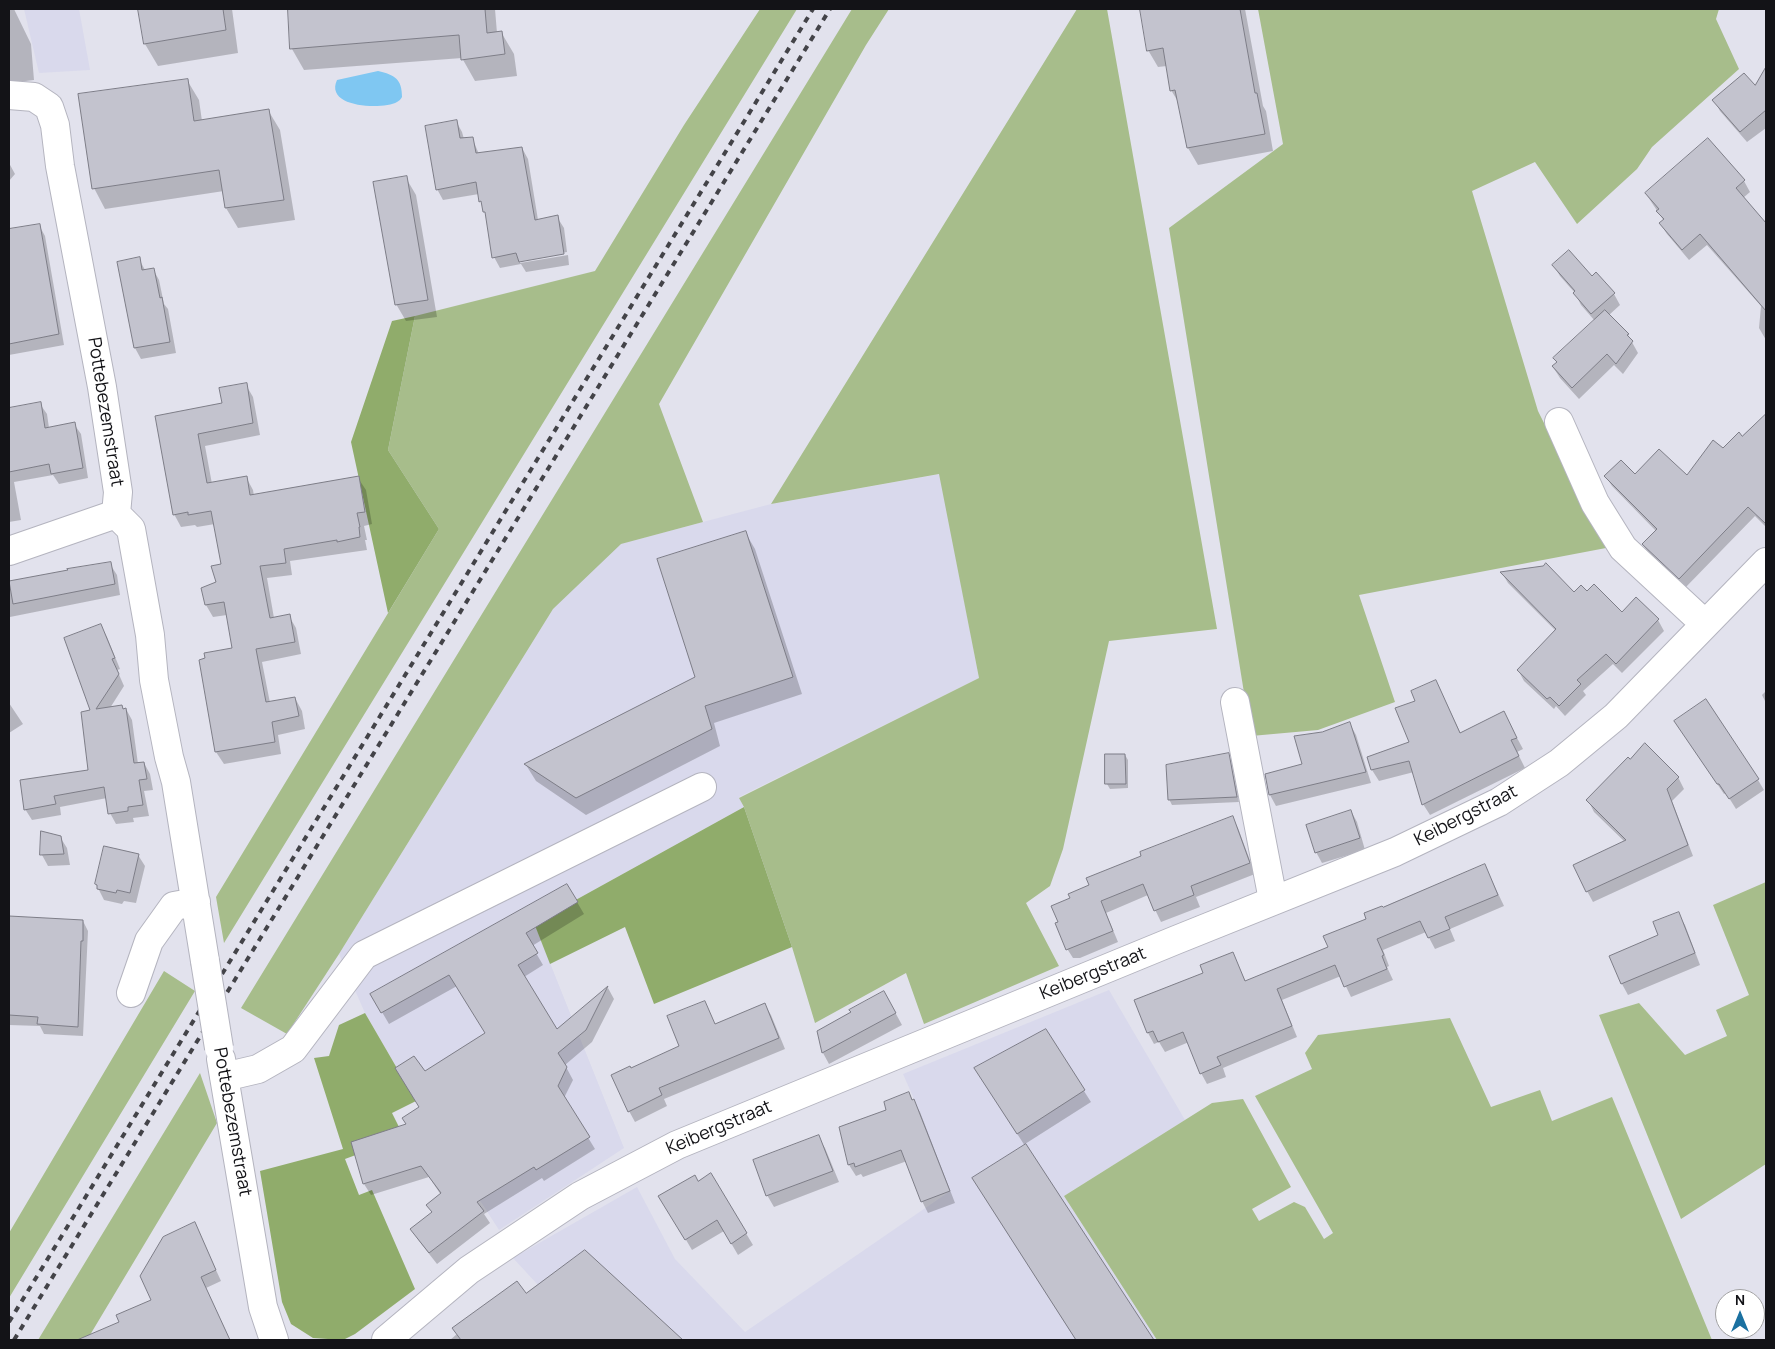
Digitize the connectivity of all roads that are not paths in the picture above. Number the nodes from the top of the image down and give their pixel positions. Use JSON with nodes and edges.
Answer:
{"nodes":[{"id":1,"x":9,"y":95,"type":"edge"},
{"id":2,"x":1558,"y":422,"type":"dead end"},
{"id":3,"x":116,"y":514,"type":"junction"},
{"id":4,"x":9,"y":552,"type":"edge"},
{"id":5,"x":1766,"y":562,"type":"edge"},
{"id":6,"x":1705,"y":624,"type":"junction"},
{"id":7,"x":1236,"y":702,"type":"dead end"},
{"id":8,"x":702,"y":787,"type":"dead end"},
{"id":9,"x":1273,"y":900,"type":"junction"},
{"id":10,"x":196,"y":902,"type":"junction"},
{"id":11,"x":131,"y":993,"type":"dead end"},
{"id":12,"x":224,"y":1077,"type":"junction"},
{"id":13,"x":274,"y":1340,"type":"edge"},
{"id":14,"x":386,"y":1340,"type":"edge"}],
"edges":[{"from":1,"to":3,"type":"street","name":"Pottebezemstraat"},
{"from":2,"to":6,"type":"street"},
{"from":3,"to":4,"type":"street"},
{"from":3,"to":10,"type":"street","name":"Pottebezemstraat"},
{"from":5,"to":6,"type":"street","name":"Keibergstraat"},
{"from":6,"to":9,"type":"street","name":"Keibergstraat"},
{"from":7,"to":9,"type":"street"},
{"from":8,"to":12,"type":"street"},
{"from":9,"to":14,"type":"street","name":"Keibergstraat"},
{"from":10,"to":11,"type":"street"},
{"from":10,"to":12,"type":"street","name":"Pottebezemstraat","bridge":true},
{"from":12,"to":13,"type":"street","name":"Pottebezemstraat"}]}
